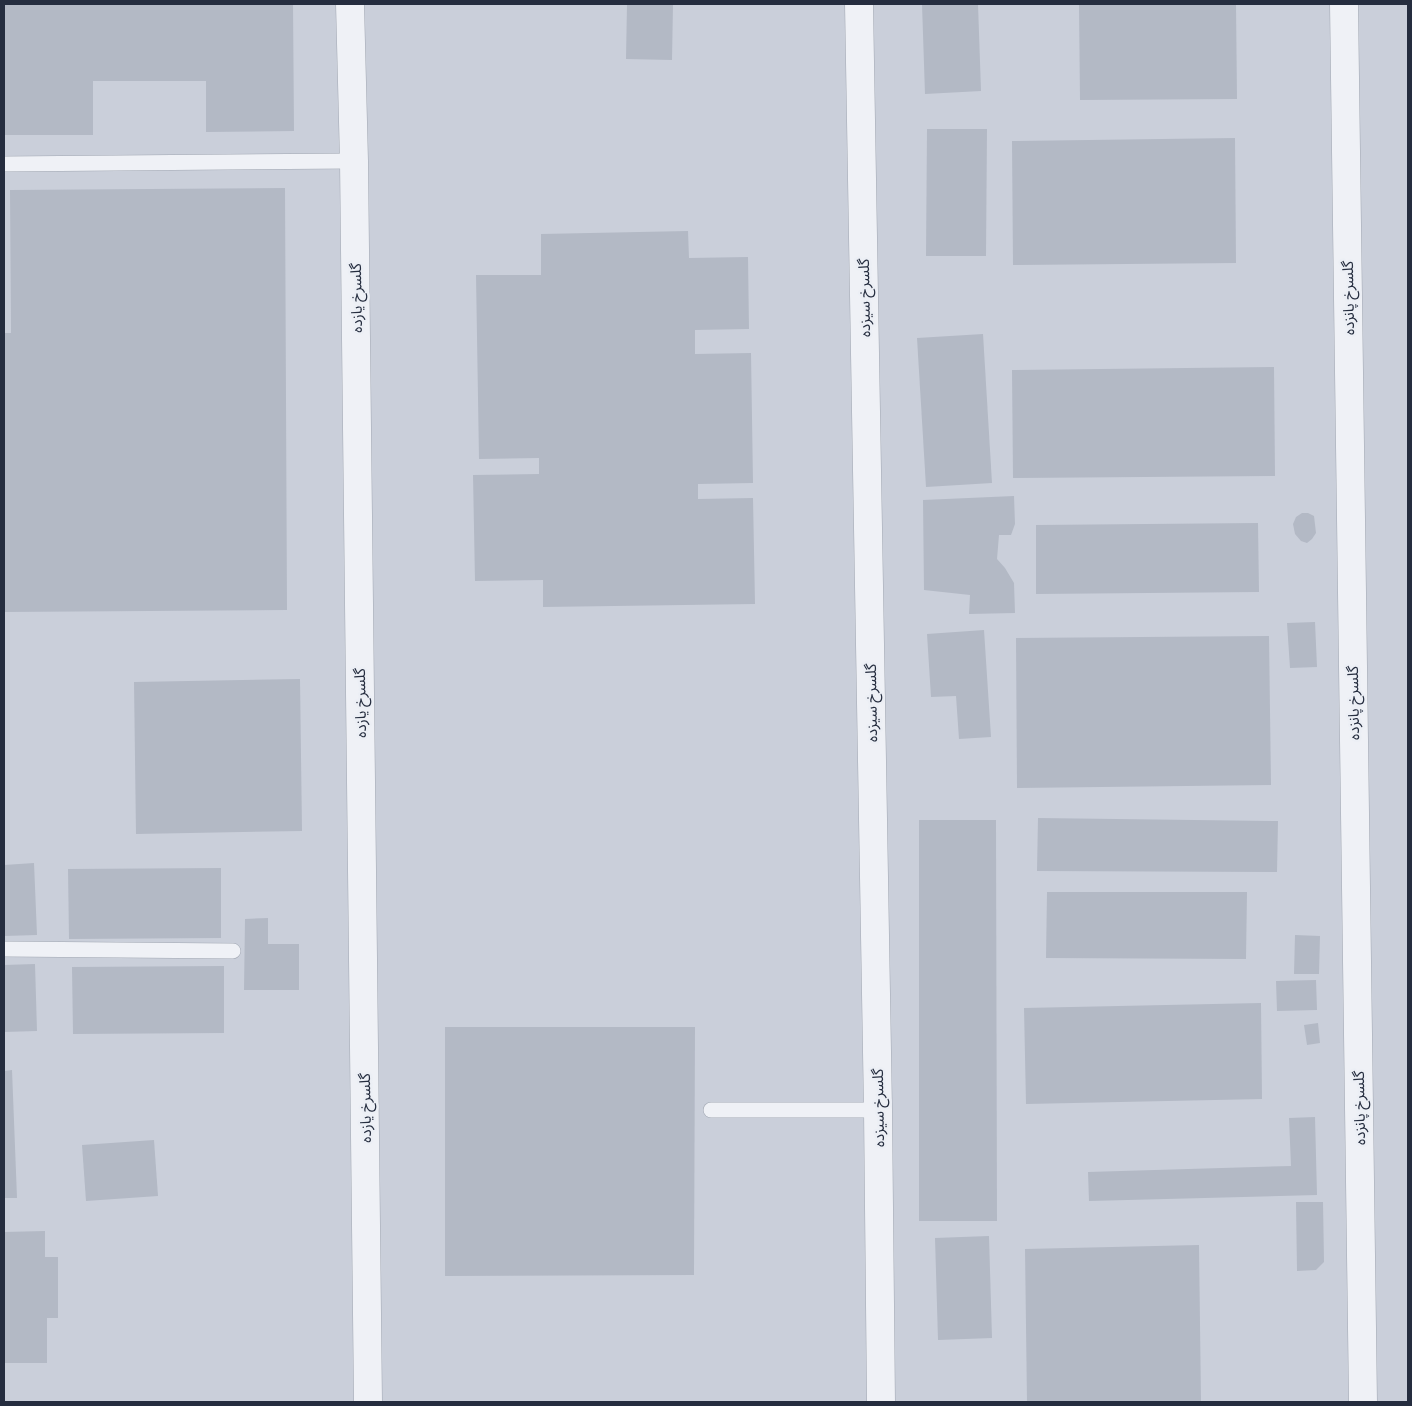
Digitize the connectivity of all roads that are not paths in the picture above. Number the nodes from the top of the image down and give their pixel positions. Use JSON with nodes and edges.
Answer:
{"nodes":[{"id":1,"x":350,"y":4,"type":"edge"},
{"id":2,"x":858,"y":4,"type":"edge"},
{"id":3,"x":1344,"y":4,"type":"edge"},
{"id":4,"x":354,"y":161,"type":"junction"},
{"id":5,"x":4,"y":164,"type":"edge"},
{"id":6,"x":4,"y":949,"type":"edge"},
{"id":7,"x":233,"y":951,"type":"dead end"},
{"id":8,"x":711,"y":1110,"type":"dead end"},
{"id":9,"x":878,"y":1110,"type":"junction"},
{"id":10,"x":368,"y":1402,"type":"edge"},
{"id":11,"x":881,"y":1402,"type":"edge"},
{"id":12,"x":1363,"y":1402,"type":"edge"}],
"edges":[{"from":1,"to":4,"type":"street","name":"گلسرخ یازده"},
{"from":2,"to":9,"type":"street","name":"گلسرخ سیزده"},
{"from":3,"to":12,"type":"street","name":"گلسرخ پانزده"},
{"from":4,"to":5,"type":"lane"},
{"from":4,"to":10,"type":"street","name":"گلسرخ یازده"},
{"from":6,"to":7,"type":"lane"},
{"from":8,"to":9,"type":"lane"},
{"from":9,"to":11,"type":"street","name":"گلسرخ سیزده"}]}
